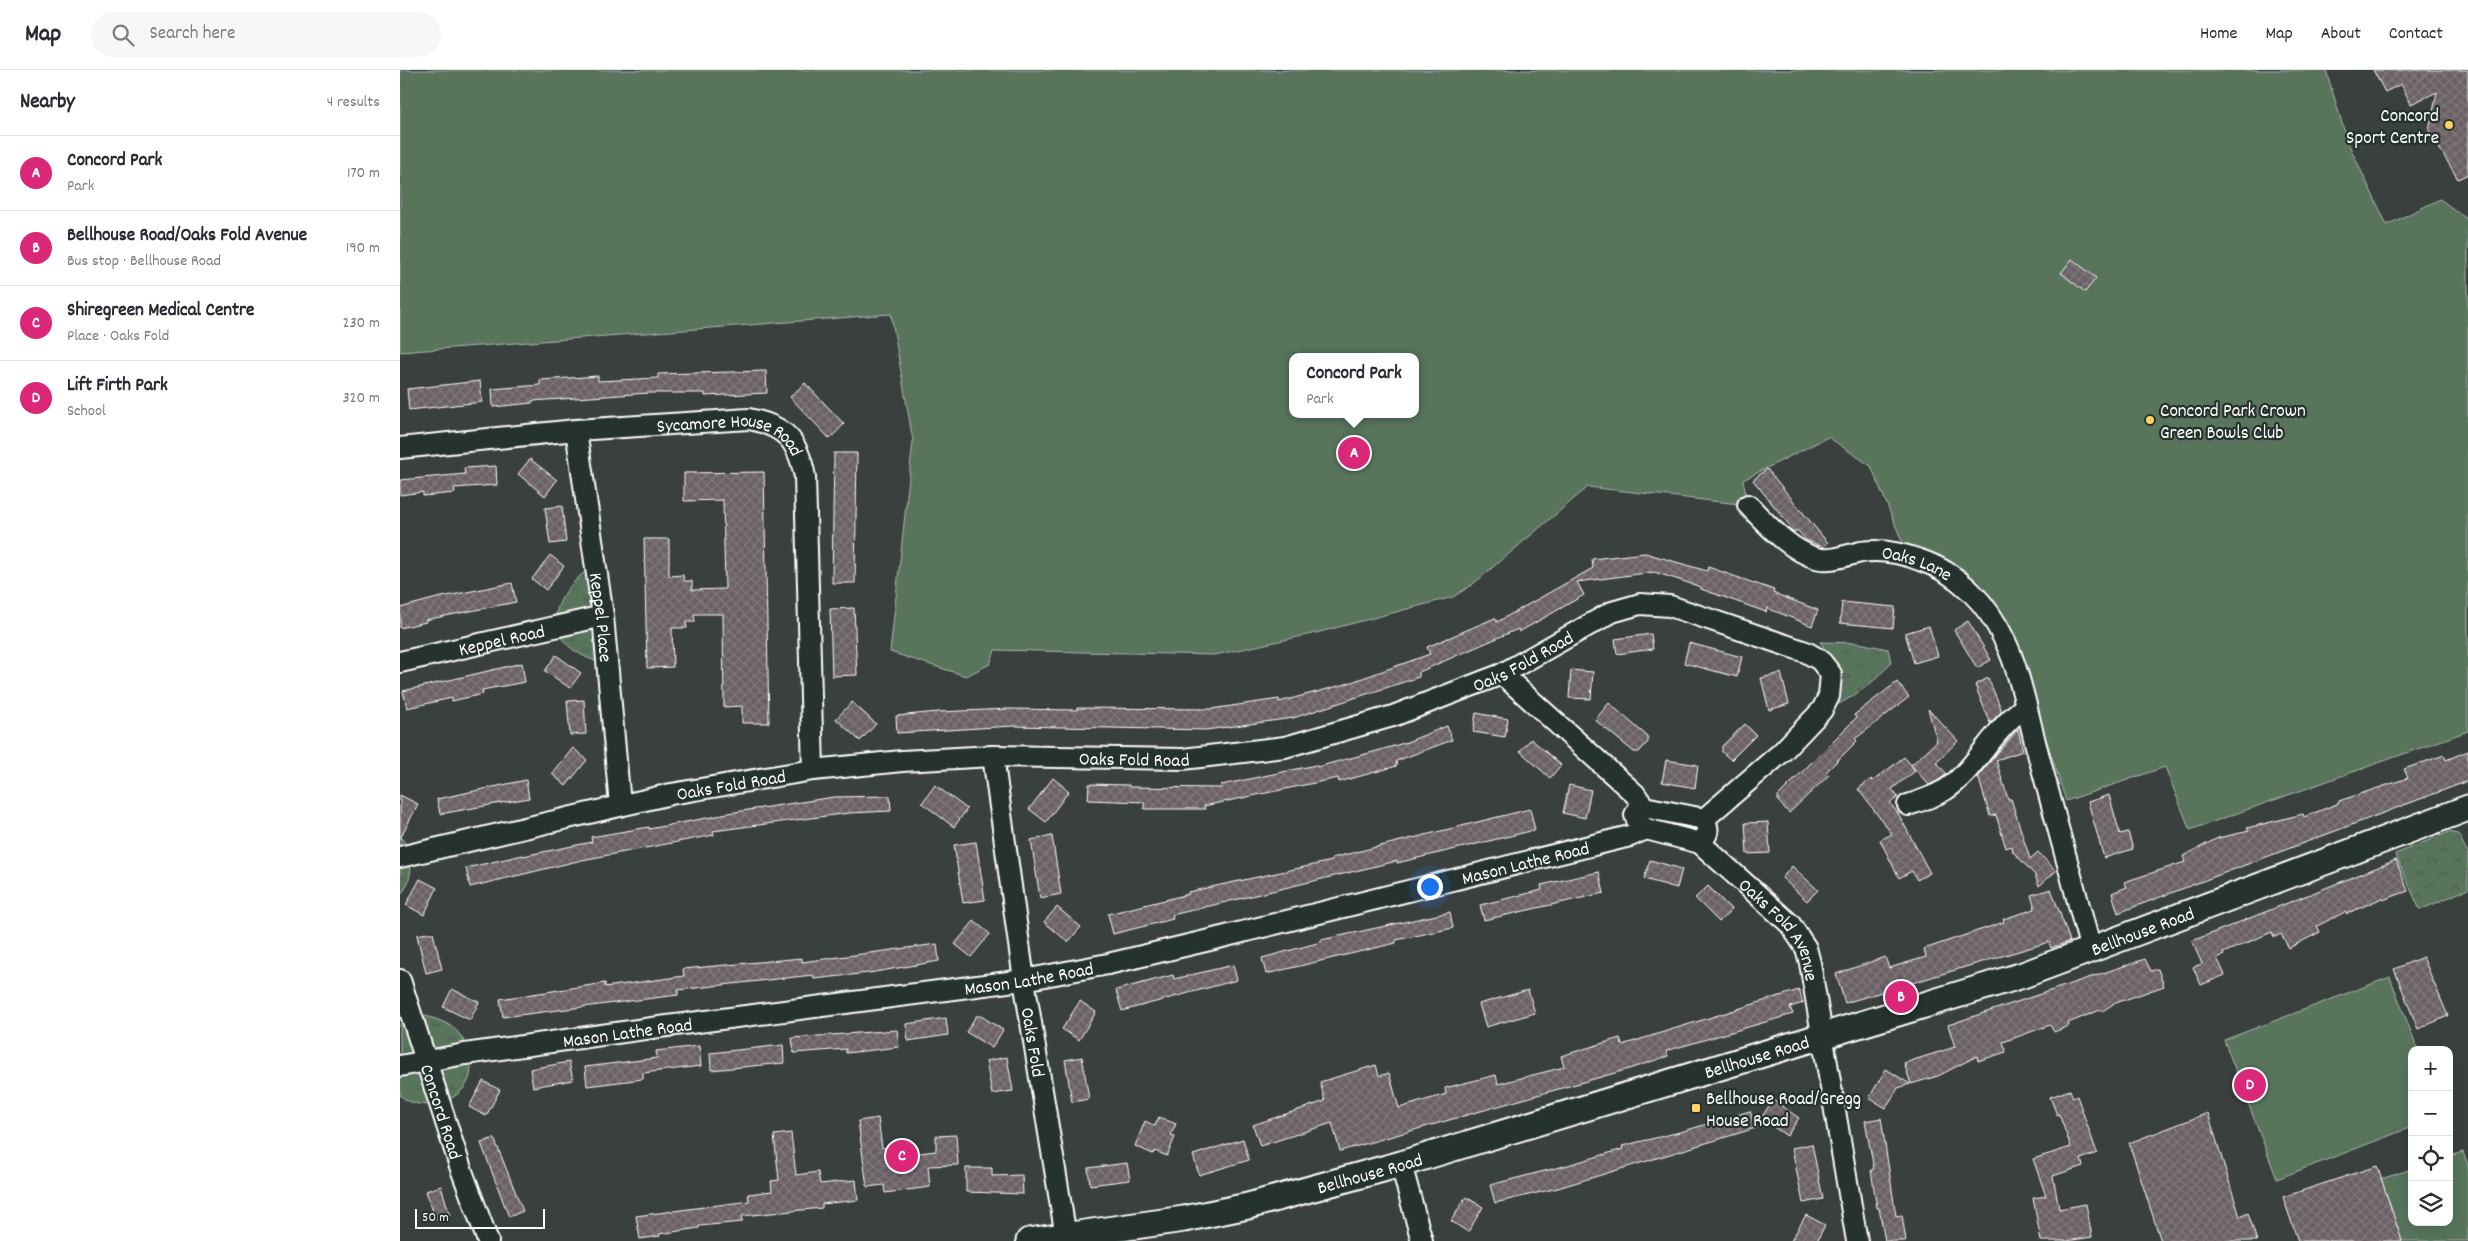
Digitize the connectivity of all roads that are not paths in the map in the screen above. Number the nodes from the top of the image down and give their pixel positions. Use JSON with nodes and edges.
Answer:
{"nodes":[{"id":1,"x":576,"y":430,"type":"junction"},
{"id":2,"x":400,"y":448,"type":"edge"},
{"id":3,"x":1748,"y":505,"type":"dead end"},
{"id":4,"x":604,"y":616,"type":"junction"},
{"id":5,"x":400,"y":662,"type":"edge"},
{"id":6,"x":1502,"y":674,"type":"junction"},
{"id":7,"x":2026,"y":706,"type":"junction"},
{"id":8,"x":993,"y":756,"type":"junction"},
{"id":9,"x":813,"y":770,"type":"junction"},
{"id":10,"x":620,"y":805,"type":"junction"},
{"id":11,"x":1908,"y":805,"type":"dead end"},
{"id":12,"x":1644,"y":808,"type":"junction"},
{"id":13,"x":2468,"y":808,"type":"edge"},
{"id":14,"x":1704,"y":819,"type":"junction"},
{"id":15,"x":1646,"y":829,"type":"junction"},
{"id":16,"x":1700,"y":844,"type":"junction"},
{"id":17,"x":400,"y":857,"type":"edge"},
{"id":18,"x":2091,"y":950,"type":"junction"},
{"id":19,"x":400,"y":980,"type":"edge"},
{"id":20,"x":1024,"y":980,"type":"junction"},
{"id":21,"x":1824,"y":1035,"type":"junction"},
{"id":22,"x":425,"y":1060,"type":"junction"},
{"id":23,"x":400,"y":1066,"type":"edge"},
{"id":24,"x":1401,"y":1164,"type":"junction"},
{"id":25,"x":1066,"y":1237,"type":"junction"},
{"id":26,"x":488,"y":1241,"type":"edge"},
{"id":27,"x":1029,"y":1241,"type":"edge"},
{"id":28,"x":1422,"y":1241,"type":"edge"},
{"id":29,"x":1857,"y":1241,"type":"edge"}],
"edges":[{"from":1,"to":2,"type":"street","name":"Sycamore House Road"},
{"from":1,"to":4,"type":"street","name":"Keppel Place"},
{"from":1,"to":9,"type":"street","name":"Sycamore House Road"},
{"from":3,"to":7,"type":"street","name":"Oaks Lane"},
{"from":4,"to":5,"type":"street","name":"Keppel Road"},
{"from":4,"to":10,"type":"street","name":"Keppel Place"},
{"from":6,"to":8,"type":"street","name":"Oaks Fold Road"},
{"from":6,"to":12,"type":"street"},
{"from":6,"to":14,"type":"street","name":"Oaks Fold Road"},
{"from":7,"to":11,"type":"street"},
{"from":7,"to":18,"type":"street","name":"Oaks Lane"},
{"from":8,"to":9,"type":"street","name":"Oaks Fold Road"},
{"from":8,"to":20,"type":"street","name":"Oaks Fold"},
{"from":9,"to":10,"type":"street","name":"Oaks Fold Road"},
{"from":10,"to":17,"type":"street","name":"Oaks Fold Road"},
{"from":12,"to":14,"type":"street"},
{"from":12,"to":15,"type":"street"},
{"from":13,"to":18,"type":"main road","name":"Bellhouse Road"},
{"from":14,"to":16,"type":"street"},
{"from":15,"to":16,"type":"street","name":"Oaks Fold Avenue"},
{"from":15,"to":20,"type":"street","name":"Mason Lathe Road"},
{"from":16,"to":21,"type":"street","name":"Oaks Fold Avenue"},
{"from":18,"to":21,"type":"main road","name":"Bellhouse Road"},
{"from":19,"to":22,"type":"street","name":"Concord Road"},
{"from":20,"to":22,"type":"street","name":"Mason Lathe Road"},
{"from":20,"to":25,"type":"street","name":"Oaks Fold"},
{"from":21,"to":24,"type":"main road","name":"Bellhouse Road"},
{"from":21,"to":29,"type":"street","name":"Oaks Fold Avenue"},
{"from":22,"to":23,"type":"street","name":"Mason Lathe Road"},
{"from":22,"to":26,"type":"street","name":"Concord Road"},
{"from":24,"to":25,"type":"main road","name":"Bellhouse Road"},
{"from":24,"to":28,"type":"street"},
{"from":25,"to":27,"type":"main road","name":"Bellhouse Road"}]}
